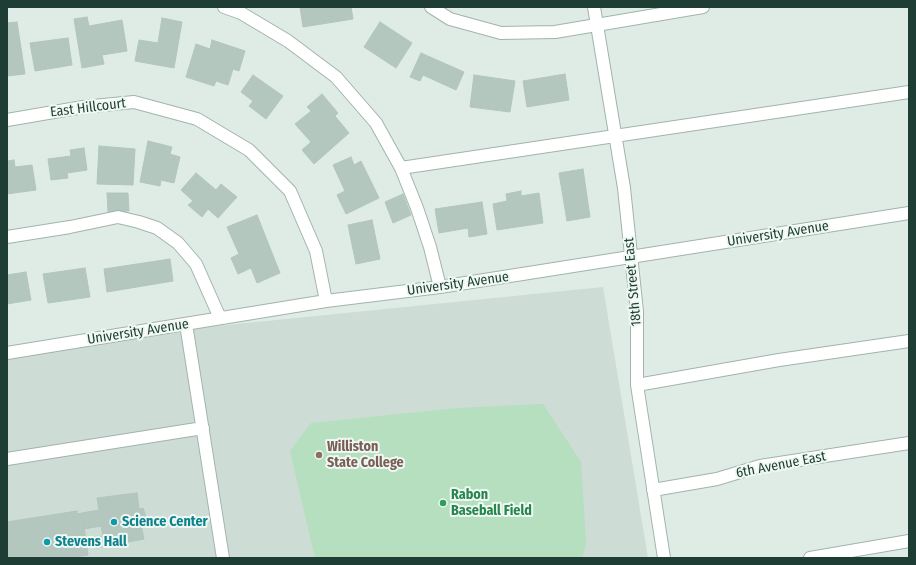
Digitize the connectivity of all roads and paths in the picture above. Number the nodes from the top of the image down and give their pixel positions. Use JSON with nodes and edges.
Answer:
{"nodes":[{"id":1,"x":224,"y":7,"type":"edge"},
{"id":2,"x":430,"y":7,"type":"edge"},
{"id":3,"x":594,"y":7,"type":"edge"},
{"id":4,"x":703,"y":7,"type":"edge"},
{"id":5,"x":597,"y":25,"type":"junction"},
{"id":6,"x":909,"y":92,"type":"edge"},
{"id":7,"x":7,"y":120,"type":"edge"},
{"id":8,"x":615,"y":136,"type":"junction"},
{"id":9,"x":401,"y":168,"type":"junction"},
{"id":10,"x":909,"y":213,"type":"edge"},
{"id":11,"x":7,"y":237,"type":"edge"},
{"id":12,"x":631,"y":257,"type":"junction"},
{"id":13,"x":440,"y":288,"type":"junction"},
{"id":14,"x":326,"y":301,"type":"junction"},
{"id":15,"x":220,"y":318,"type":"junction"},
{"id":16,"x":186,"y":324,"type":"junction"},
{"id":17,"x":909,"y":341,"type":"edge"},
{"id":18,"x":7,"y":353,"type":"edge"},
{"id":19,"x":637,"y":385,"type":"junction"},
{"id":20,"x":203,"y":428,"type":"junction"},
{"id":21,"x":909,"y":443,"type":"edge"},
{"id":22,"x":7,"y":459,"type":"edge"},
{"id":23,"x":653,"y":490,"type":"junction"},
{"id":24,"x":909,"y":541,"type":"edge"},
{"id":25,"x":223,"y":558,"type":"edge"},
{"id":26,"x":664,"y":558,"type":"edge"},
{"id":27,"x":810,"y":558,"type":"edge"}],
"edges":[{"from":1,"to":9,"type":"street"},
{"from":2,"to":5,"type":"street"},
{"from":3,"to":5,"type":"street","name":"18th Street East"},
{"from":4,"to":5,"type":"street"},
{"from":5,"to":8,"type":"street","name":"18th Street East"},
{"from":6,"to":8,"type":"street"},
{"from":7,"to":14,"type":"street","name":"East Hillcourt"},
{"from":8,"to":9,"type":"street"},
{"from":8,"to":12,"type":"street","name":"18th Street East"},
{"from":9,"to":13,"type":"street"},
{"from":10,"to":12,"type":"street","name":"University Avenue"},
{"from":11,"to":15,"type":"street"},
{"from":12,"to":13,"type":"street","name":"University Avenue"},
{"from":12,"to":19,"type":"street","name":"18th Street East"},
{"from":13,"to":14,"type":"street","name":"University Avenue"},
{"from":14,"to":15,"type":"street","name":"University Avenue"},
{"from":15,"to":16,"type":"street","name":"University Avenue"},
{"from":16,"to":18,"type":"street","name":"University Avenue"},
{"from":16,"to":20,"type":"street"},
{"from":17,"to":19,"type":"street"},
{"from":19,"to":23,"type":"street","name":"18th Street East"},
{"from":20,"to":22,"type":"street"},
{"from":20,"to":25,"type":"street"},
{"from":21,"to":23,"type":"street","name":"6th Avenue East"},
{"from":23,"to":26,"type":"street","name":"18th Street East"},
{"from":24,"to":27,"type":"street"}]}
